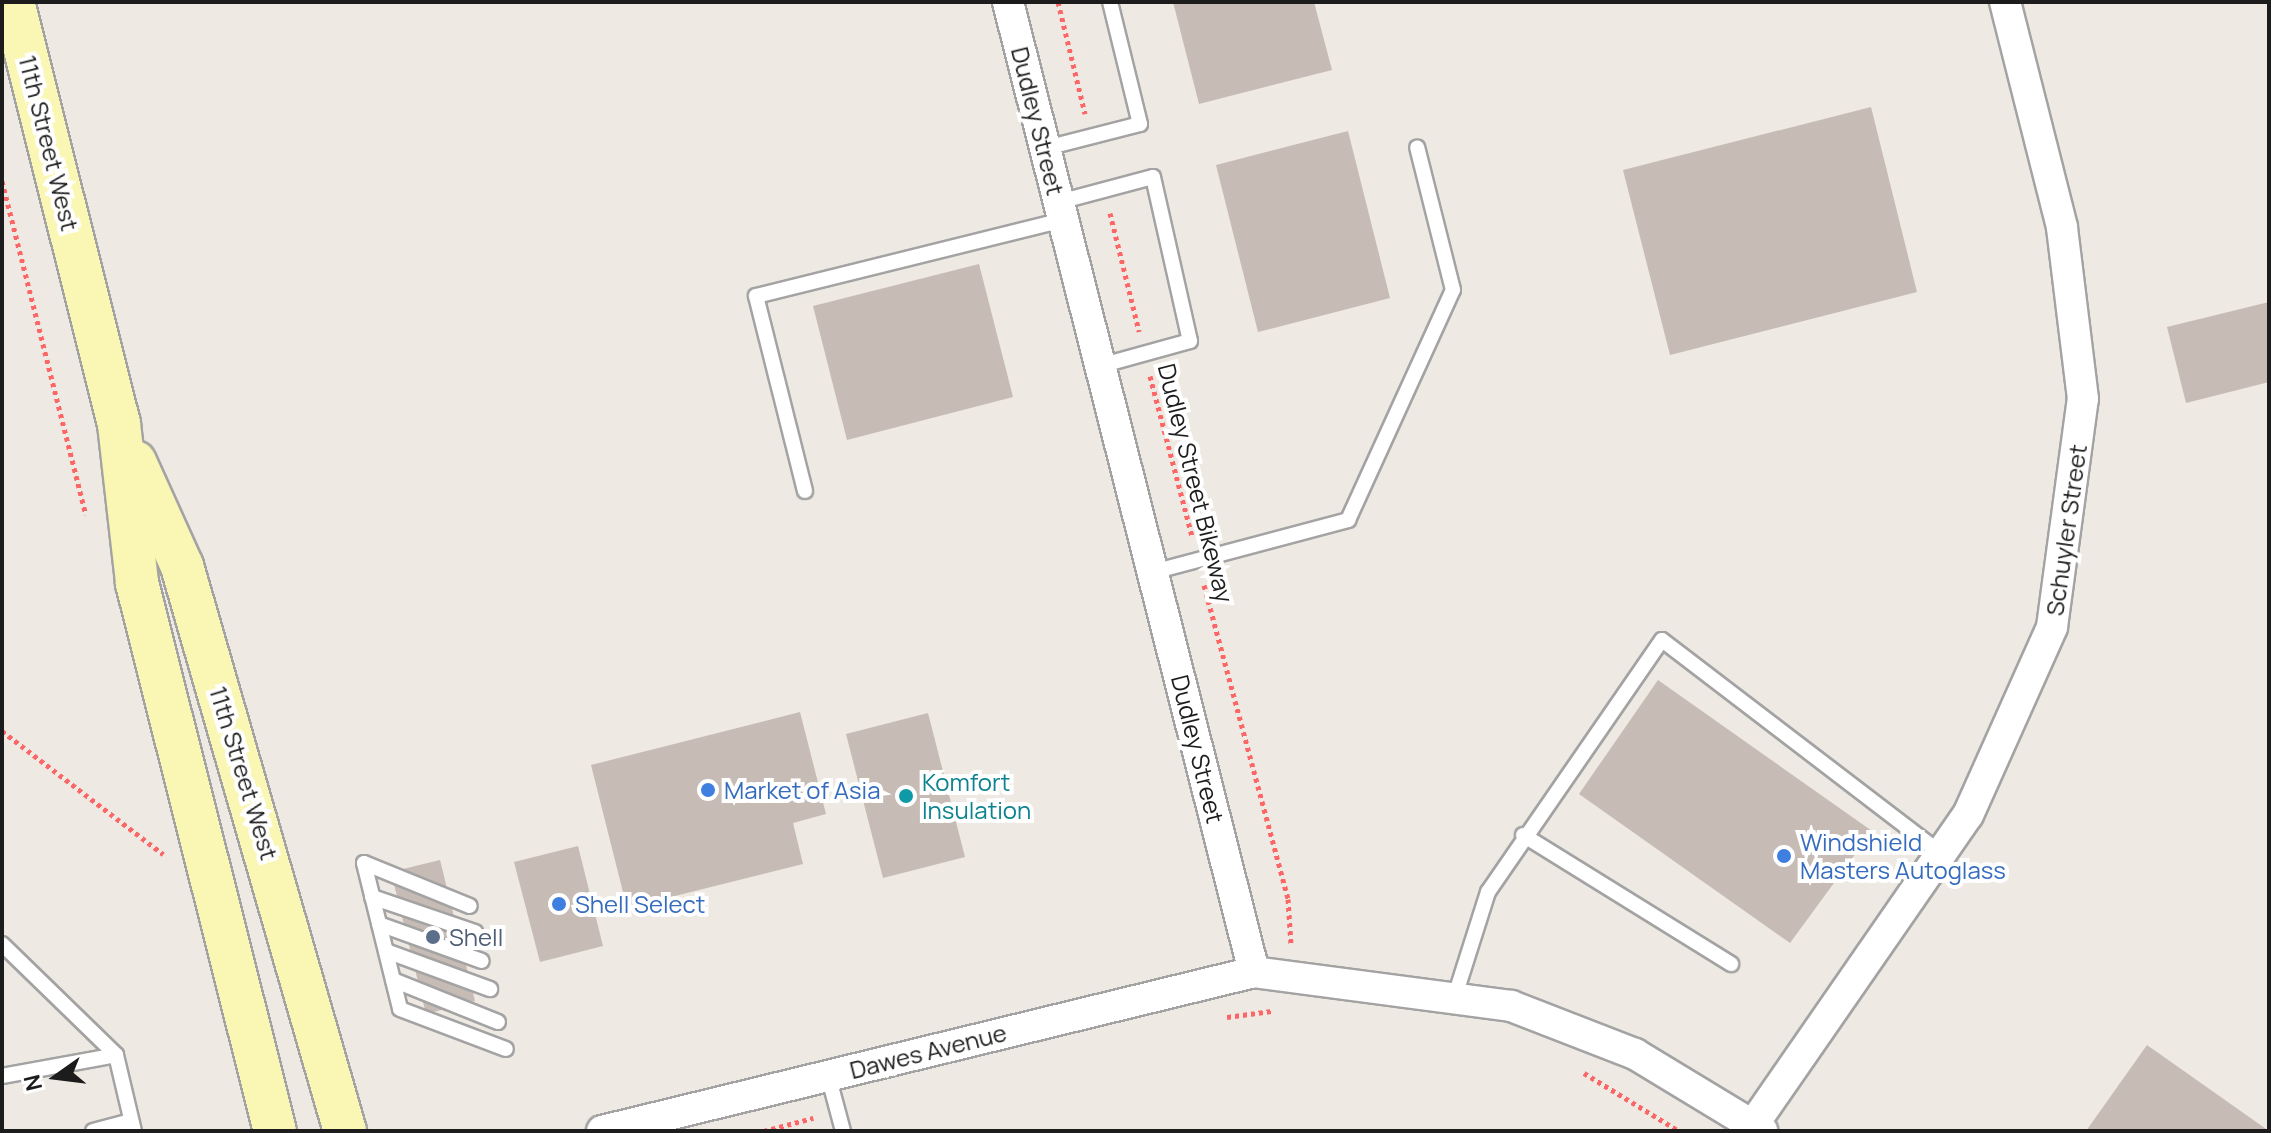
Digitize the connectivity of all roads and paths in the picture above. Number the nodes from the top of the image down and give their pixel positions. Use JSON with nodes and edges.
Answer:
{"nodes":[{"id":1,"x":13,"y":2,"type":"edge"},
{"id":2,"x":1008,"y":2,"type":"edge"},
{"id":3,"x":1058,"y":2,"type":"edge"},
{"id":4,"x":1110,"y":2,"type":"edge"},
{"id":5,"x":2005,"y":2,"type":"edge"},
{"id":6,"x":1091,"y":137,"type":"junction"},
{"id":7,"x":1417,"y":147,"type":"dead end"},
{"id":8,"x":1046,"y":148,"type":"junction"},
{"id":9,"x":1104,"y":191,"type":"junction"},
{"id":10,"x":1061,"y":211,"type":"junction"},
{"id":11,"x":1145,"y":353,"type":"junction"},
{"id":12,"x":1100,"y":366,"type":"junction"},
{"id":13,"x":119,"y":424,"type":"junction"},
{"id":14,"x":805,"y":491,"type":"dead end"},
{"id":15,"x":1198,"y":560,"type":"junction"},
{"id":16,"x":1153,"y":572,"type":"junction"},
{"id":17,"x":2,"y":731,"type":"edge"},
{"id":18,"x":1523,"y":835,"type":"junction"},
{"id":19,"x":1942,"y":854,"type":"junction"},
{"id":20,"x":164,"y":855,"type":"dead end"},
{"id":21,"x":372,"y":897,"type":"junction"},
{"id":22,"x":470,"y":906,"type":"dead end"},
{"id":23,"x":379,"y":924,"type":"junction"},
{"id":24,"x":475,"y":932,"type":"dead end"},
{"id":25,"x":2,"y":944,"type":"edge"},
{"id":26,"x":386,"y":951,"type":"junction"},
{"id":27,"x":482,"y":961,"type":"dead end"},
{"id":28,"x":1731,"y":964,"type":"dead end"},
{"id":29,"x":1254,"y":972,"type":"junction"},
{"id":30,"x":1293,"y":972,"type":"junction"},
{"id":31,"x":393,"y":980,"type":"junction"},
{"id":32,"x":490,"y":989,"type":"dead end"},
{"id":33,"x":1455,"y":996,"type":"junction"},
{"id":34,"x":1278,"y":1010,"type":"dead end"},
{"id":35,"x":1215,"y":1018,"type":"dead end"},
{"id":36,"x":498,"y":1022,"type":"dead end"},
{"id":37,"x":506,"y":1049,"type":"dead end"},
{"id":38,"x":116,"y":1055,"type":"junction"},
{"id":39,"x":1573,"y":1067,"type":"dead end"},
{"id":40,"x":828,"y":1075,"type":"junction"},
{"id":41,"x":2,"y":1076,"type":"edge"},
{"id":42,"x":838,"y":1112,"type":"junction"},
{"id":43,"x":133,"y":1126,"type":"edge"},
{"id":44,"x":1758,"y":1128,"type":"edge"},
{"id":45,"x":93,"y":1131,"type":"edge"},
{"id":46,"x":275,"y":1131,"type":"edge"},
{"id":47,"x":345,"y":1131,"type":"edge"},
{"id":48,"x":602,"y":1131,"type":"edge"},
{"id":49,"x":764,"y":1131,"type":"edge"},
{"id":50,"x":843,"y":1131,"type":"edge"},
{"id":51,"x":1679,"y":1131,"type":"edge"}],
"edges":[{"from":1,"to":13,"type":"main road","name":"11th Street West"},
{"from":2,"to":8,"type":"street","name":"Dudley Street"},
{"from":3,"to":6,"type":"path"},
{"from":4,"to":6,"type":"lane"},
{"from":5,"to":19,"type":"street","name":"Schuyler Street"},
{"from":6,"to":8,"type":"lane"},
{"from":7,"to":15,"type":"lane"},
{"from":8,"to":10,"type":"street","name":"Dudley Street"},
{"from":9,"to":10,"type":"lane"},
{"from":9,"to":11,"type":"path","name":"Dudley Street Bikeway"},
{"from":9,"to":11,"type":"lane"},
{"from":10,"to":12,"type":"street","name":"Dudley Street"},
{"from":10,"to":14,"type":"lane"},
{"from":11,"to":12,"type":"lane"},
{"from":11,"to":15,"type":"path","name":"Dudley Street Bikeway"},
{"from":12,"to":16,"type":"street","name":"Dudley Street"},
{"from":13,"to":46,"type":"main road","name":"11th Street West"},
{"from":13,"to":47,"type":"main road","name":"11th Street West"},
{"from":15,"to":16,"type":"lane"},
{"from":15,"to":30,"type":"path","name":"Dudley Street Bikeway"},
{"from":16,"to":29,"type":"street","name":"Dudley Street"},
{"from":17,"to":20,"type":"path"},
{"from":18,"to":19,"type":"lane"},
{"from":18,"to":28,"type":"lane"},
{"from":18,"to":33,"type":"lane"},
{"from":19,"to":44,"type":"street","name":"Schuyler Street"},
{"from":21,"to":22,"type":"lane"},
{"from":21,"to":23,"type":"lane"},
{"from":21,"to":24,"type":"lane"},
{"from":23,"to":26,"type":"lane"},
{"from":23,"to":27,"type":"lane"},
{"from":25,"to":38,"type":"lane"},
{"from":26,"to":31,"type":"lane"},
{"from":26,"to":32,"type":"lane"},
{"from":29,"to":30,"type":"street"},
{"from":29,"to":40,"type":"street","name":"Dawes Avenue"},
{"from":30,"to":33,"type":"street"},
{"from":31,"to":36,"type":"lane"},
{"from":31,"to":37,"type":"lane"},
{"from":33,"to":44,"type":"street"},
{"from":34,"to":35,"type":"path"},
{"from":38,"to":41,"type":"lane"},
{"from":38,"to":43,"type":"lane"},
{"from":39,"to":51,"type":"path"},
{"from":40,"to":42,"type":"lane"},
{"from":40,"to":48,"type":"street","name":"Dawes Avenue"},
{"from":42,"to":49,"type":"path"},
{"from":42,"to":50,"type":"lane"},
{"from":43,"to":45,"type":"lane"}]}
